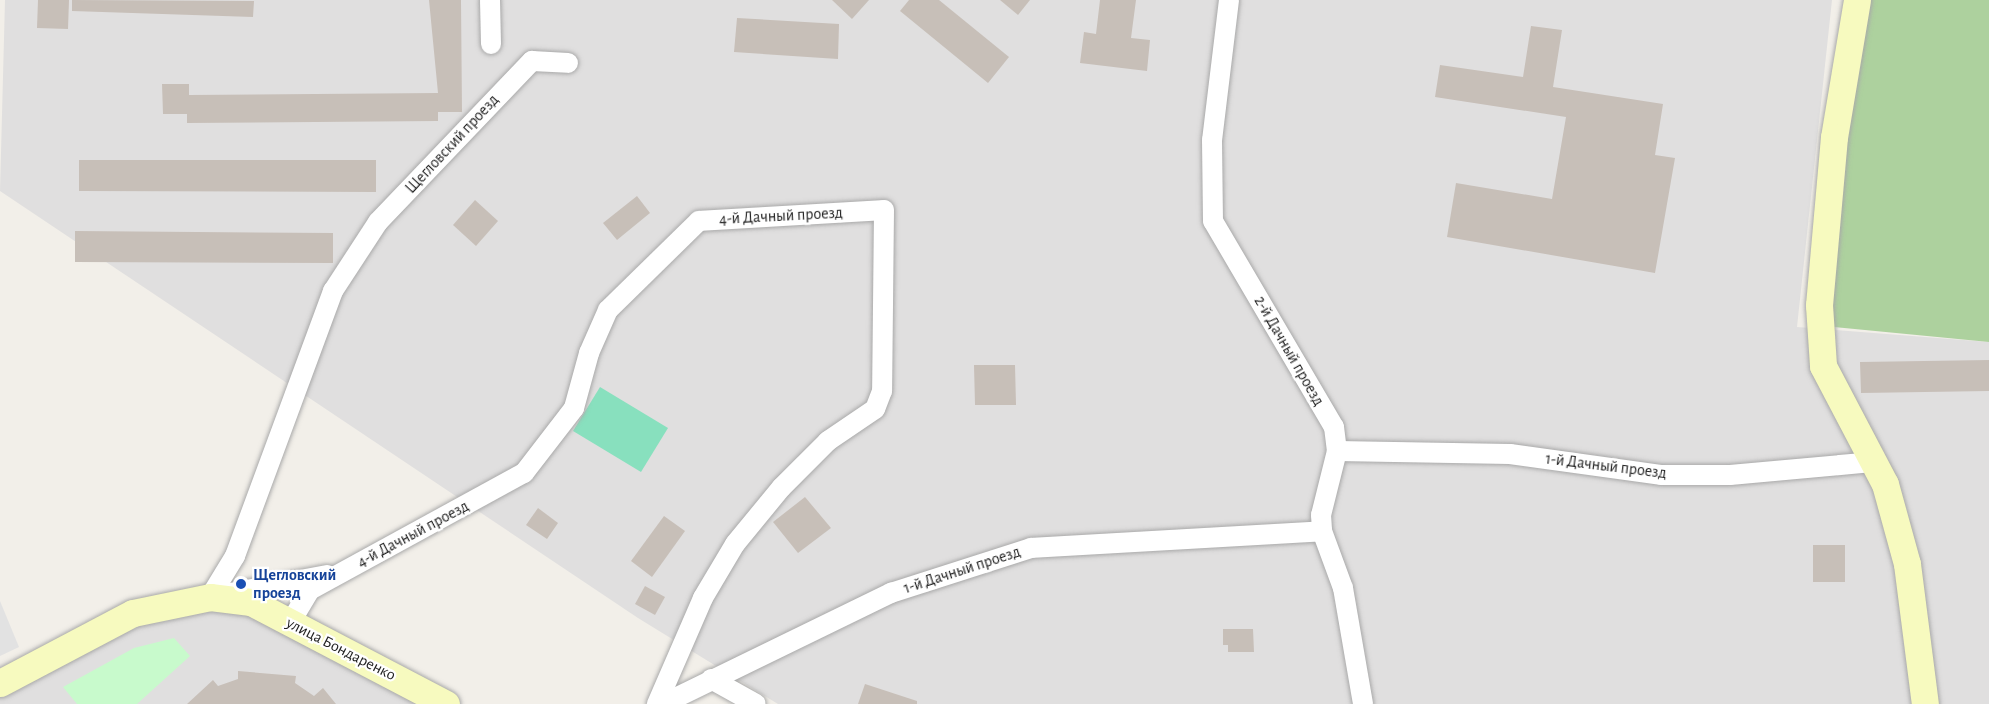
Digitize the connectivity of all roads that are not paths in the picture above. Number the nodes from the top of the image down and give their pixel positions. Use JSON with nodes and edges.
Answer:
{"nodes":[{"id":1,"x":490,"y":0,"type":"edge"},
{"id":2,"x":1229,"y":0,"type":"edge"},
{"id":3,"x":1857,"y":0,"type":"edge"},
{"id":4,"x":491,"y":44,"type":"dead end"},
{"id":5,"x":568,"y":63,"type":"dead end"},
{"id":6,"x":1337,"y":451,"type":"junction"},
{"id":7,"x":1874,"y":462,"type":"junction"},
{"id":8,"x":1322,"y":531,"type":"junction"},
{"id":9,"x":342,"y":572,"type":"junction"},
{"id":10,"x":210,"y":597,"type":"junction"},
{"id":11,"x":290,"y":622,"type":"junction"},
{"id":12,"x":711,"y":679,"type":"junction"},
{"id":13,"x":0,"y":682,"type":"edge"},
{"id":14,"x":446,"y":704,"type":"edge"},
{"id":15,"x":657,"y":704,"type":"edge"},
{"id":16,"x":663,"y":704,"type":"edge"},
{"id":17,"x":756,"y":704,"type":"edge"},
{"id":18,"x":1363,"y":704,"type":"edge"},
{"id":19,"x":1924,"y":704,"type":"edge"}],
"edges":[{"from":1,"to":4,"type":"street"},
{"from":2,"to":6,"type":"street","name":"2-й Дачный проезд"},
{"from":3,"to":7,"type":"street"},
{"from":5,"to":10,"type":"street","name":"Щегловский проезд"},
{"from":6,"to":7,"type":"street","name":"1-й Дачный проезд"},
{"from":6,"to":8,"type":"street","name":"2-й Дачный проезд"},
{"from":7,"to":19,"type":"street"},
{"from":8,"to":12,"type":"street","name":"1-й Дачный проезд"},
{"from":8,"to":18,"type":"street","name":"2-й Дачный проезд"},
{"from":9,"to":10,"type":"street"},
{"from":9,"to":11,"type":"street","name":"4-й Дачный проезд"},
{"from":9,"to":15,"type":"street","name":"4-й Дачный проезд"},
{"from":10,"to":11,"type":"street","name":"улица Бондаренко"},
{"from":10,"to":13,"type":"street","name":"улица Бондаренко"},
{"from":11,"to":14,"type":"street","name":"улица Бондаренко"},
{"from":12,"to":16,"type":"street","name":"1-й Дачный проезд"},
{"from":12,"to":17,"type":"street"}]}
